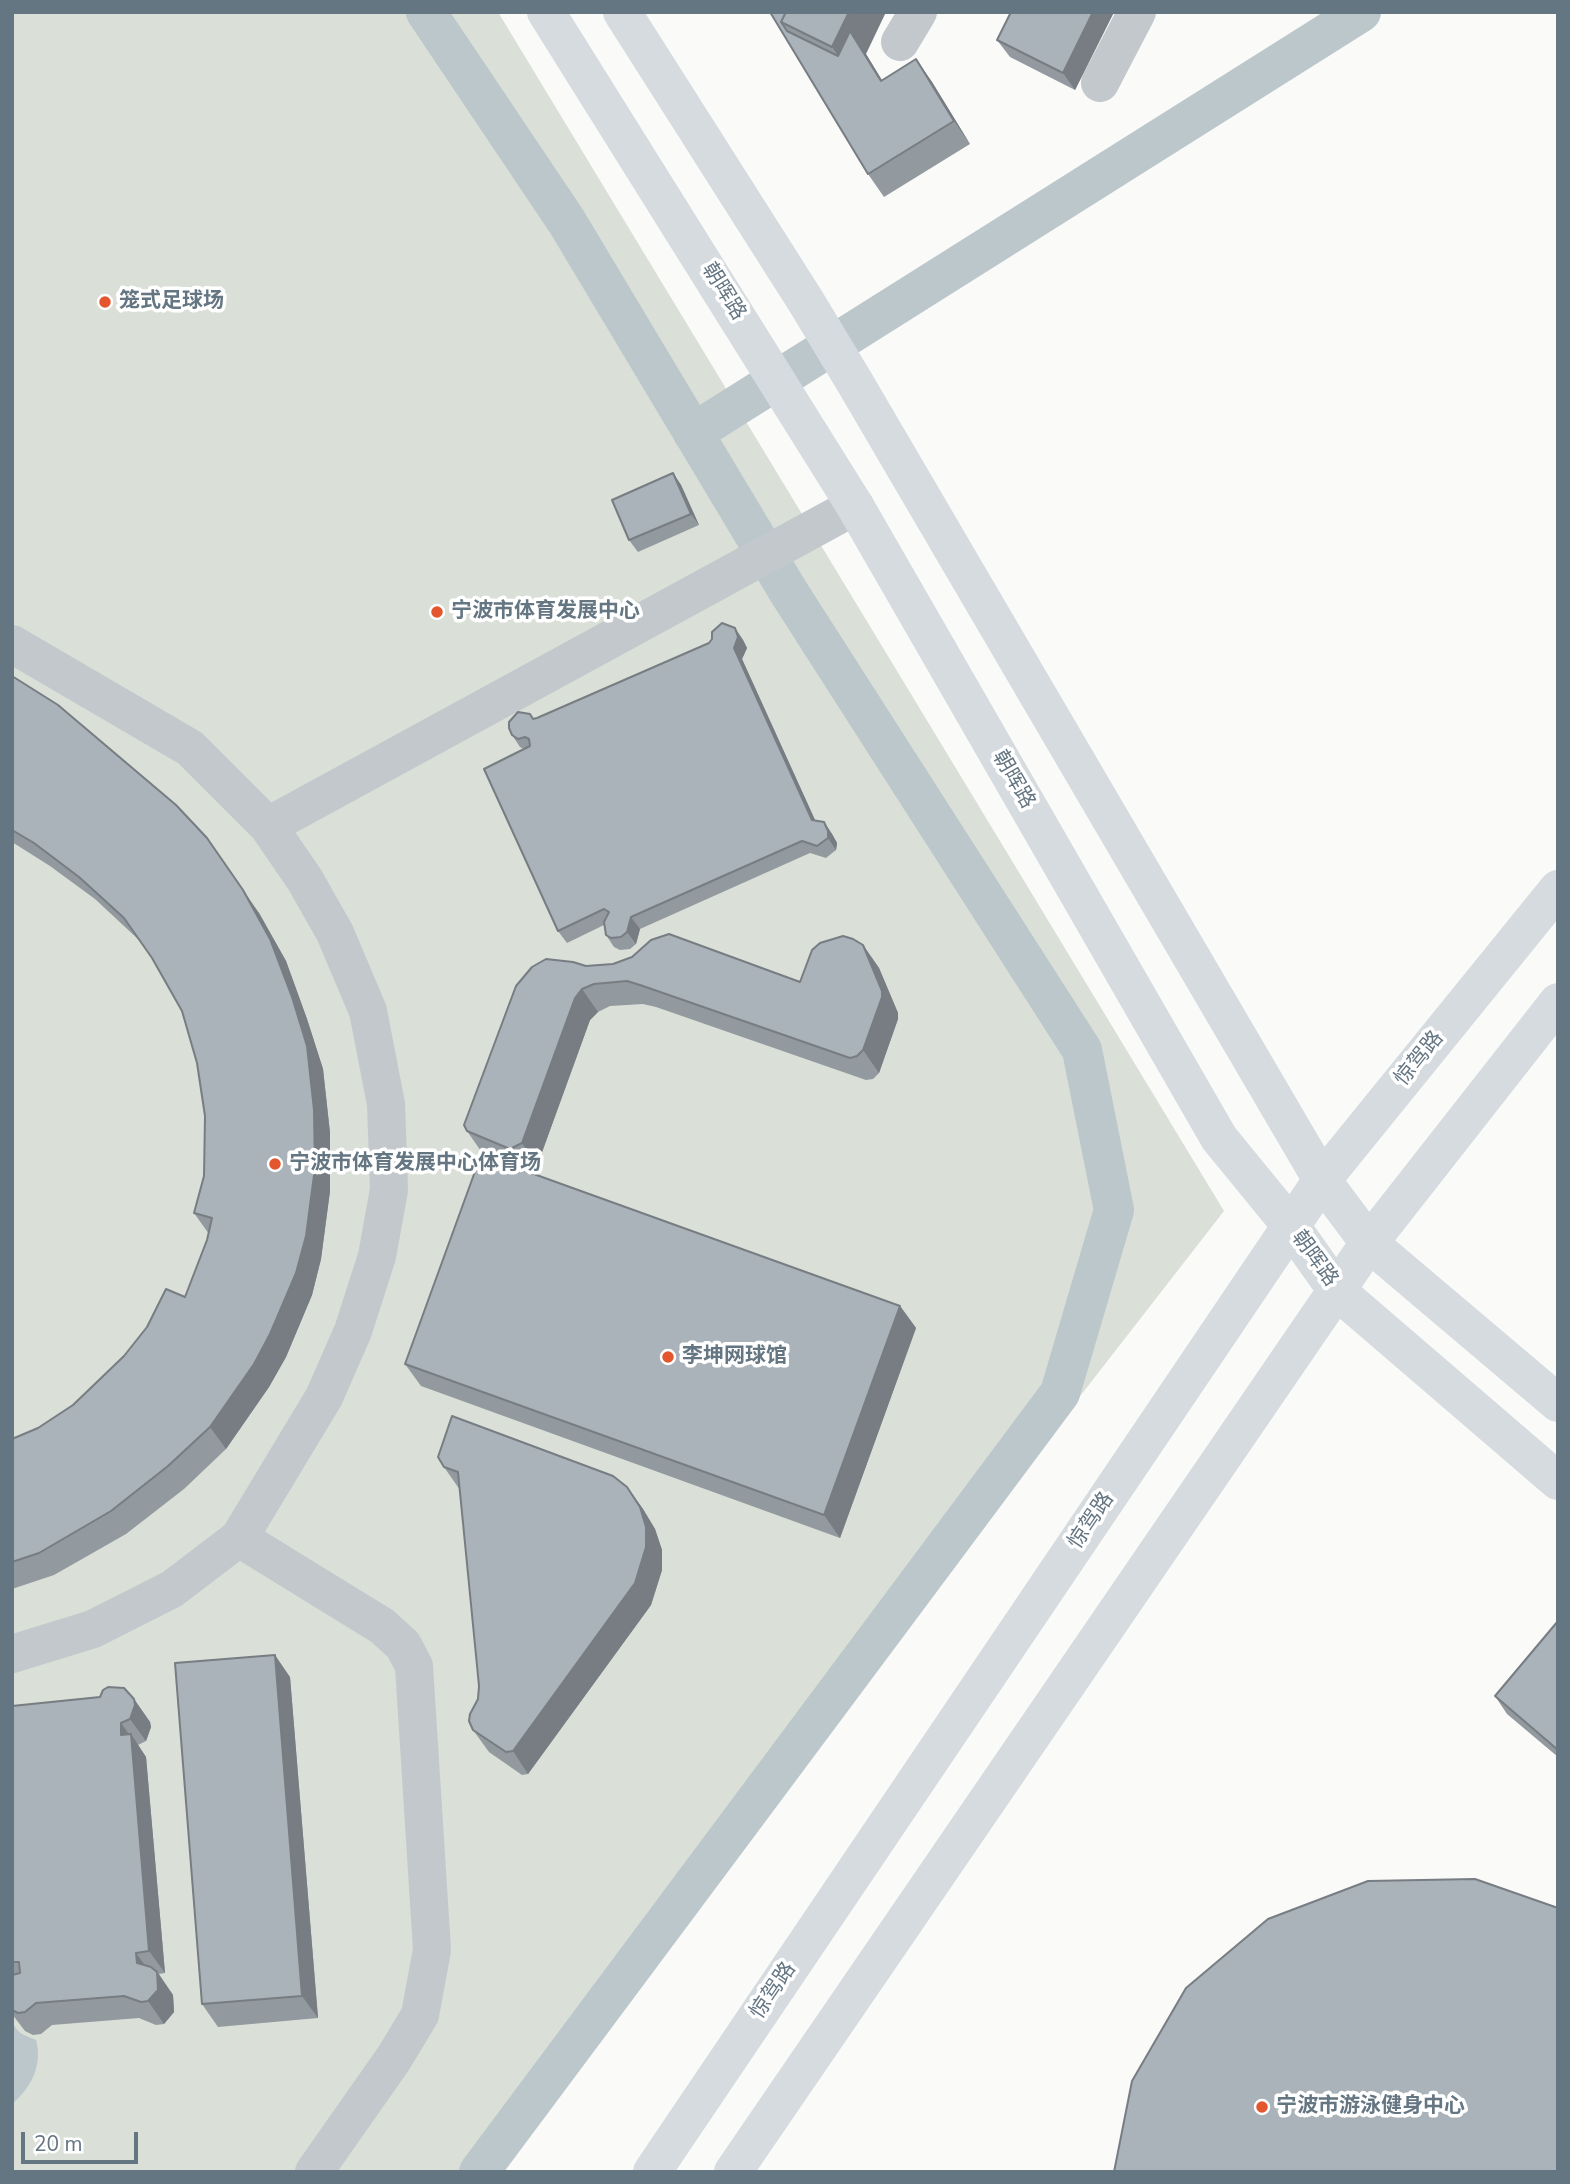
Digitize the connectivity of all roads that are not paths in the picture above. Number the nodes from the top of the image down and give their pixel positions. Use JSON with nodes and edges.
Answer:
{"nodes":[{"id":1,"x":546,"y":12,"type":"edge"},
{"id":2,"x":622,"y":12,"type":"edge"},
{"id":3,"x":1136,"y":12,"type":"edge"},
{"id":4,"x":1100,"y":83,"type":"dead end"},
{"id":5,"x":855,"y":506,"type":"junction"},
{"id":6,"x":12,"y":644,"type":"edge"},
{"id":7,"x":268,"y":826,"type":"junction"},
{"id":8,"x":1558,"y":889,"type":"edge"},
{"id":9,"x":1558,"y":1002,"type":"edge"},
{"id":10,"x":1322,"y":1180,"type":"junction"},
{"id":11,"x":1291,"y":1226,"type":"junction"},
{"id":12,"x":1369,"y":1243,"type":"junction"},
{"id":13,"x":1336,"y":1291,"type":"junction"},
{"id":14,"x":1558,"y":1403,"type":"edge"},
{"id":15,"x":1558,"y":1481,"type":"edge"},
{"id":16,"x":239,"y":1538,"type":"junction"},
{"id":17,"x":12,"y":1654,"type":"edge"},
{"id":18,"x":319,"y":2170,"type":"edge"},
{"id":19,"x":652,"y":2172,"type":"edge"},
{"id":20,"x":733,"y":2172,"type":"edge"}],
"edges":[{"from":1,"to":5,"type":"main road","name":"朝晖路"},
{"from":2,"to":10,"type":"main road"},
{"from":3,"to":4,"type":"street"},
{"from":5,"to":7,"type":"street"},
{"from":5,"to":11,"type":"main road","name":"朝晖路"},
{"from":6,"to":7,"type":"street"},
{"from":7,"to":16,"type":"street"},
{"from":8,"to":10,"type":"main road","name":"惊驾路"},
{"from":9,"to":12,"type":"main road"},
{"from":10,"to":11,"type":"main road","name":"惊驾路"},
{"from":10,"to":12,"type":"main road"},
{"from":11,"to":13,"type":"main road","name":"朝晖路"},
{"from":11,"to":19,"type":"main road","name":"惊驾路"},
{"from":12,"to":13,"type":"main road"},
{"from":12,"to":14,"type":"main road"},
{"from":13,"to":15,"type":"main road","name":"朝晖路"},
{"from":13,"to":20,"type":"main road"},
{"from":16,"to":17,"type":"street"},
{"from":16,"to":18,"type":"street"}]}
